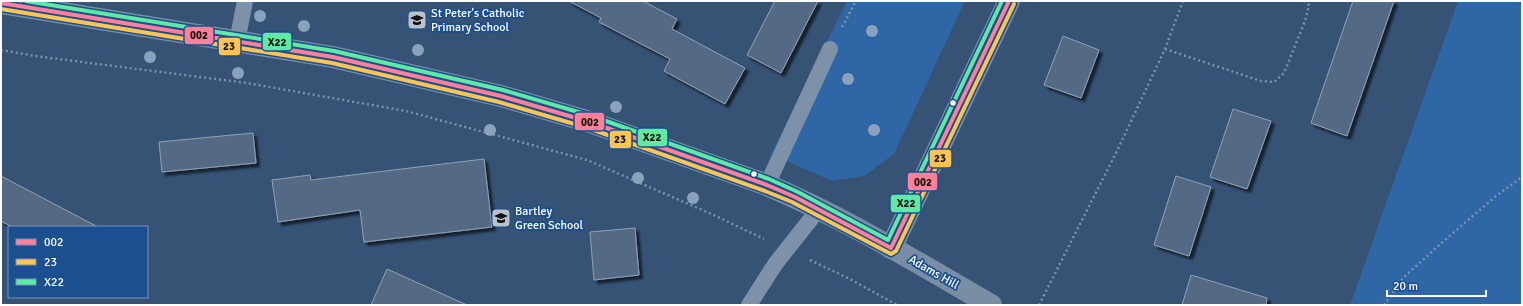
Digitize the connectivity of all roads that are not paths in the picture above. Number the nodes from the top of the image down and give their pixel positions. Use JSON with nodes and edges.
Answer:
{"nodes":[{"id":1,"x":245,"y":1,"type":"edge"},
{"id":2,"x":1009,"y":1,"type":"edge"},
{"id":3,"x":1,"y":3,"type":"edge"},
{"id":4,"x":237,"y":42,"type":"junction"},
{"id":5,"x":830,"y":49,"type":"road end"},
{"id":6,"x":767,"y":185,"type":"junction"},
{"id":7,"x":818,"y":210,"type":"junction"},
{"id":8,"x":892,"y":248,"type":"junction"},
{"id":9,"x":749,"y":305,"type":"edge"},
{"id":10,"x":991,"y":305,"type":"edge"}],
"edges":[{"from":1,"to":4,"type":"lane"},
{"from":2,"to":8,"type":"street"},
{"from":3,"to":4,"type":"street","name":"Adams Hill"},
{"from":4,"to":6,"type":"street","name":"Adams Hill"},
{"from":5,"to":6,"type":"lane"},
{"from":6,"to":7,"type":"street","name":"Adams Hill"},
{"from":7,"to":8,"type":"street","name":"Adams Hill"},
{"from":7,"to":9,"type":"lane"},
{"from":8,"to":10,"type":"street","name":"Adams Hill"}]}
